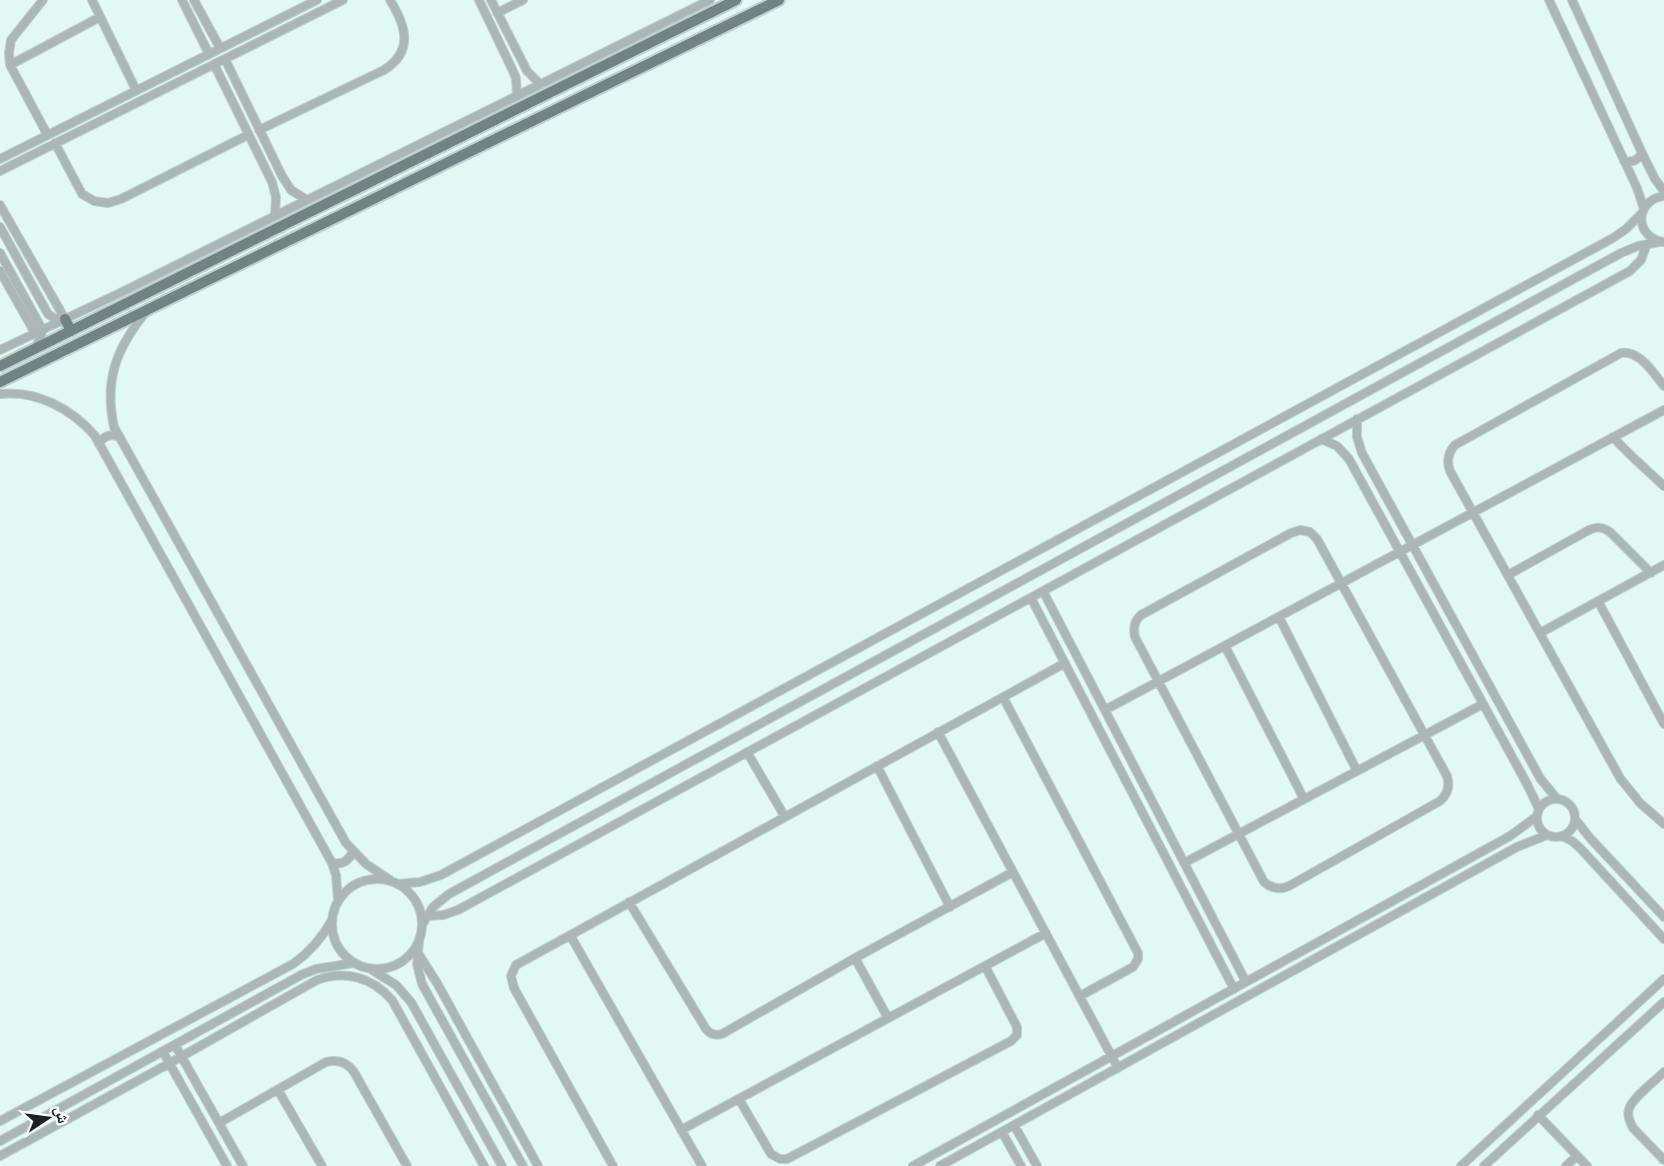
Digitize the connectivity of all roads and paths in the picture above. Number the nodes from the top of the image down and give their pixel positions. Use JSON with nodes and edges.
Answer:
{"nodes":[{"id":1,"x":43,"y":0,"type":"edge"},
{"id":2,"x":92,"y":0,"type":"edge"},
{"id":3,"x":97,"y":0,"type":"edge"},
{"id":4,"x":182,"y":0,"type":"edge"},
{"id":5,"x":195,"y":0,"type":"edge"},
{"id":6,"x":317,"y":0,"type":"edge"},
{"id":7,"x":343,"y":0,"type":"edge"},
{"id":8,"x":390,"y":0,"type":"edge"},
{"id":9,"x":479,"y":0,"type":"edge"},
{"id":10,"x":491,"y":0,"type":"edge"},
{"id":11,"x":523,"y":0,"type":"edge"},
{"id":12,"x":710,"y":0,"type":"edge"},
{"id":13,"x":736,"y":0,"type":"edge"},
{"id":14,"x":778,"y":0,"type":"edge"},
{"id":15,"x":1549,"y":0,"type":"edge"},
{"id":16,"x":1572,"y":0,"type":"edge"},
{"id":17,"x":497,"y":13,"type":"junction"},
{"id":18,"x":99,"y":14,"type":"junction"},
{"id":19,"x":220,"y":48,"type":"junction"},
{"id":20,"x":209,"y":54,"type":"junction"},
{"id":21,"x":225,"y":59,"type":"junction"},
{"id":22,"x":214,"y":64,"type":"junction"},
{"id":23,"x":10,"y":65,"type":"junction"},
{"id":24,"x":540,"y":84,"type":"junction"},
{"id":25,"x":136,"y":90,"type":"junction"},
{"id":26,"x":517,"y":96,"type":"junction"},
{"id":27,"x":259,"y":130,"type":"junction"},
{"id":28,"x":48,"y":134,"type":"junction"},
{"id":29,"x":248,"y":135,"type":"junction"},
{"id":30,"x":55,"y":143,"type":"junction"},
{"id":31,"x":1642,"y":153,"type":"junction"},
{"id":32,"x":0,"y":159,"type":"edge"},
{"id":33,"x":1624,"y":161,"type":"junction"},
{"id":34,"x":0,"y":171,"type":"edge"},
{"id":35,"x":282,"y":176,"type":"junction"},
{"id":36,"x":272,"y":182,"type":"junction"},
{"id":37,"x":1664,"y":191,"type":"edge"},
{"id":38,"x":1664,"y":196,"type":"edge"},
{"id":39,"x":307,"y":200,"type":"junction"},
{"id":40,"x":0,"y":205,"type":"edge"},
{"id":41,"x":1643,"y":211,"type":"junction"},
{"id":42,"x":275,"y":215,"type":"junction"},
{"id":43,"x":0,"y":227,"type":"edge"},
{"id":44,"x":1661,"y":242,"type":"edge"},
{"id":45,"x":1647,"y":244,"type":"junction"},
{"id":46,"x":0,"y":253,"type":"edge"},
{"id":47,"x":0,"y":271,"type":"edge"},
{"id":48,"x":36,"y":292,"type":"junction"},
{"id":49,"x":25,"y":297,"type":"junction"},
{"id":50,"x":149,"y":308,"type":"junction"},
{"id":51,"x":65,"y":319,"type":"junction"},
{"id":52,"x":38,"y":331,"type":"junction"},
{"id":53,"x":71,"y":331,"type":"junction"},
{"id":54,"x":36,"y":348,"type":"junction"},
{"id":55,"x":0,"y":350,"type":"edge"},
{"id":56,"x":0,"y":366,"type":"edge"},
{"id":57,"x":0,"y":382,"type":"edge"},
{"id":58,"x":1664,"y":386,"type":"edge"},
{"id":59,"x":0,"y":394,"type":"edge"},
{"id":60,"x":1664,"y":410,"type":"edge"},
{"id":61,"x":1358,"y":419,"type":"junction"},
{"id":62,"x":119,"y":437,"type":"junction"},
{"id":63,"x":1613,"y":437,"type":"junction"},
{"id":64,"x":1321,"y":440,"type":"junction"},
{"id":65,"x":99,"y":444,"type":"junction"},
{"id":66,"x":1664,"y":486,"type":"edge"},
{"id":67,"x":1474,"y":512,"type":"junction"},
{"id":68,"x":1413,"y":545,"type":"junction"},
{"id":69,"x":1400,"y":552,"type":"junction"},
{"id":70,"x":1664,"y":565,"type":"edge"},
{"id":71,"x":1651,"y":573,"type":"junction"},
{"id":72,"x":1508,"y":575,"type":"junction"},
{"id":73,"x":1341,"y":583,"type":"junction"},
{"id":74,"x":1043,"y":591,"type":"junction"},
{"id":75,"x":1031,"y":598,"type":"junction"},
{"id":76,"x":1598,"y":601,"type":"junction"},
{"id":77,"x":1279,"y":617,"type":"junction"},
{"id":78,"x":1540,"y":633,"type":"junction"},
{"id":79,"x":1225,"y":646,"type":"junction"},
{"id":80,"x":1065,"y":663,"type":"junction"},
{"id":81,"x":1159,"y":681,"type":"junction"},
{"id":82,"x":1003,"y":697,"type":"junction"},
{"id":83,"x":1483,"y":704,"type":"junction"},
{"id":84,"x":1105,"y":710,"type":"junction"},
{"id":85,"x":1664,"y":724,"type":"edge"},
{"id":86,"x":938,"y":732,"type":"junction"},
{"id":87,"x":1424,"y":735,"type":"junction"},
{"id":88,"x":747,"y":752,"type":"junction"},
{"id":89,"x":877,"y":766,"type":"junction"},
{"id":90,"x":1357,"y":771,"type":"junction"},
{"id":91,"x":1304,"y":799,"type":"junction"},
{"id":92,"x":1557,"y":799,"type":"junction"},
{"id":93,"x":1538,"y":813,"type":"junction"},
{"id":94,"x":785,"y":817,"type":"junction"},
{"id":95,"x":1575,"y":819,"type":"junction"},
{"id":96,"x":1664,"y":824,"type":"edge"},
{"id":97,"x":1239,"y":834,"type":"junction"},
{"id":98,"x":1547,"y":835,"type":"junction"},
{"id":99,"x":1562,"y":836,"type":"junction"},
{"id":100,"x":352,"y":851,"type":"junction"},
{"id":101,"x":332,"y":863,"type":"junction"},
{"id":102,"x":1184,"y":863,"type":"junction"},
{"id":103,"x":1013,"y":872,"type":"junction"},
{"id":104,"x":394,"y":882,"type":"junction"},
{"id":105,"x":338,"y":900,"type":"junction"},
{"id":106,"x":629,"y":902,"type":"junction"},
{"id":107,"x":1650,"y":902,"type":"junction"},
{"id":108,"x":950,"y":907,"type":"junction"},
{"id":109,"x":1664,"y":909,"type":"edge"},
{"id":110,"x":427,"y":916,"type":"junction"},
{"id":111,"x":1664,"y":917,"type":"edge"},
{"id":112,"x":332,"y":920,"type":"junction"},
{"id":113,"x":422,"y":925,"type":"junction"},
{"id":114,"x":1046,"y":933,"type":"junction"},
{"id":115,"x":570,"y":935,"type":"junction"},
{"id":116,"x":1664,"y":939,"type":"edge"},
{"id":117,"x":419,"y":940,"type":"junction"},
{"id":118,"x":418,"y":953,"type":"junction"},
{"id":119,"x":855,"y":958,"type":"junction"},
{"id":120,"x":354,"y":963,"type":"junction"},
{"id":121,"x":985,"y":966,"type":"junction"},
{"id":122,"x":368,"y":968,"type":"junction"},
{"id":123,"x":1664,"y":979,"type":"edge"},
{"id":124,"x":1246,"y":982,"type":"junction"},
{"id":125,"x":1234,"y":989,"type":"junction"},
{"id":126,"x":1080,"y":996,"type":"junction"},
{"id":127,"x":1664,"y":1002,"type":"edge"},
{"id":128,"x":888,"y":1018,"type":"junction"},
{"id":129,"x":176,"y":1045,"type":"junction"},
{"id":130,"x":163,"y":1052,"type":"junction"},
{"id":131,"x":181,"y":1056,"type":"junction"},
{"id":132,"x":1112,"y":1056,"type":"junction"},
{"id":133,"x":170,"y":1064,"type":"junction"},
{"id":134,"x":1118,"y":1068,"type":"junction"},
{"id":135,"x":1664,"y":1072,"type":"edge"},
{"id":136,"x":278,"y":1090,"type":"junction"},
{"id":137,"x":739,"y":1099,"type":"junction"},
{"id":138,"x":1538,"y":1115,"type":"junction"},
{"id":139,"x":0,"y":1121,"type":"edge"},
{"id":140,"x":219,"y":1123,"type":"junction"},
{"id":141,"x":1014,"y":1125,"type":"junction"},
{"id":142,"x":681,"y":1130,"type":"junction"},
{"id":143,"x":1002,"y":1132,"type":"junction"},
{"id":144,"x":0,"y":1141,"type":"edge"},
{"id":145,"x":0,"y":1156,"type":"edge"},
{"id":146,"x":1577,"y":1156,"type":"junction"},
{"id":147,"x":1664,"y":1160,"type":"edge"},
{"id":148,"x":227,"y":1166,"type":"edge"},
{"id":149,"x":243,"y":1166,"type":"edge"},
{"id":150,"x":322,"y":1166,"type":"edge"},
{"id":151,"x":406,"y":1166,"type":"edge"},
{"id":152,"x":484,"y":1166,"type":"edge"},
{"id":153,"x":502,"y":1166,"type":"edge"},
{"id":154,"x":523,"y":1166,"type":"edge"},
{"id":155,"x":538,"y":1166,"type":"edge"},
{"id":156,"x":613,"y":1166,"type":"edge"},
{"id":157,"x":702,"y":1166,"type":"edge"},
{"id":158,"x":913,"y":1166,"type":"edge"},
{"id":159,"x":940,"y":1166,"type":"edge"},
{"id":160,"x":1021,"y":1166,"type":"edge"},
{"id":161,"x":1037,"y":1166,"type":"edge"},
{"id":162,"x":1461,"y":1166,"type":"edge"},
{"id":163,"x":1484,"y":1166,"type":"edge"},
{"id":164,"x":1566,"y":1166,"type":"edge"},
{"id":165,"x":1587,"y":1166,"type":"edge"},
{"id":166,"x":1658,"y":1166,"type":"edge"}],
"edges":[{"from":1,"to":23,"type":"street"},
{"from":2,"to":18,"type":"street"},
{"from":3,"to":18,"type":"street"},
{"from":4,"to":20,"type":"street"},
{"from":5,"to":19,"type":"street"},
{"from":6,"to":19,"type":"street"},
{"from":7,"to":21,"type":"street"},
{"from":8,"to":27,"type":"street"},
{"from":9,"to":26,"type":"street"},
{"from":10,"to":17,"type":"street"},
{"from":11,"to":17,"type":"street"},
{"from":12,"to":24,"type":"street"},
{"from":13,"to":53,"type":"main road"},
{"from":14,"to":50,"type":"main road"},
{"from":15,"to":33,"type":"street"},
{"from":16,"to":31,"type":"street"},
{"from":17,"to":24,"type":"street"},
{"from":18,"to":23,"type":"street"},
{"from":18,"to":25,"type":"street"},
{"from":19,"to":20,"type":"street"},
{"from":20,"to":25,"type":"street"},
{"from":21,"to":22,"type":"street"},
{"from":21,"to":27,"type":"street"},
{"from":22,"to":29,"type":"street"},
{"from":22,"to":30,"type":"street"},
{"from":23,"to":28,"type":"street"},
{"from":24,"to":26,"type":"street"},
{"from":25,"to":28,"type":"street"},
{"from":26,"to":39,"type":"street"},
{"from":27,"to":35,"type":"street"},
{"from":28,"to":32,"type":"street"},
{"from":29,"to":30,"type":"street"},
{"from":29,"to":36,"type":"street"},
{"from":30,"to":34,"type":"street"},
{"from":31,"to":33,"type":"street"},
{"from":31,"to":37,"type":"street"},
{"from":33,"to":41,"type":"street"},
{"from":35,"to":36,"type":"street"},
{"from":35,"to":39,"type":"street"},
{"from":36,"to":42,"type":"street"},
{"from":38,"to":41,"type":"street"},
{"from":39,"to":42,"type":"street"},
{"from":40,"to":51,"type":"street"},
{"from":41,"to":44,"type":"street"},
{"from":41,"to":104,"type":"street"},
{"from":42,"to":51,"type":"street"},
{"from":43,"to":48,"type":"street"},
{"from":44,"to":45,"type":"street"},
{"from":45,"to":61,"type":"street"},
{"from":45,"to":110,"type":"street"},
{"from":46,"to":49,"type":"street"},
{"from":47,"to":52,"type":"street"},
{"from":48,"to":49,"type":"street"},
{"from":48,"to":51,"type":"street"},
{"from":49,"to":52,"type":"street"},
{"from":50,"to":57,"type":"main road"},
{"from":50,"to":62,"type":"street"},
{"from":51,"to":52,"type":"street"},
{"from":51,"to":53,"type":"main road"},
{"from":52,"to":54,"type":"street"},
{"from":52,"to":55,"type":"street"},
{"from":53,"to":54,"type":"main road"},
{"from":54,"to":56,"type":"main road"},
{"from":58,"to":67,"type":"street"},
{"from":59,"to":65,"type":"street"},
{"from":60,"to":63,"type":"street"},
{"from":61,"to":64,"type":"street"},
{"from":61,"to":68,"type":"street"},
{"from":62,"to":65,"type":"street"},
{"from":62,"to":100,"type":"street"},
{"from":63,"to":66,"type":"street"},
{"from":63,"to":67,"type":"street"},
{"from":64,"to":69,"type":"street"},
{"from":64,"to":74,"type":"street"},
{"from":65,"to":101,"type":"street"},
{"from":67,"to":68,"type":"street"},
{"from":67,"to":72,"type":"street"},
{"from":68,"to":69,"type":"street"},
{"from":68,"to":92,"type":"street"},
{"from":69,"to":73,"type":"street"},
{"from":69,"to":83,"type":"street"},
{"from":70,"to":71,"type":"street"},
{"from":71,"to":72,"type":"street"},
{"from":71,"to":76,"type":"street"},
{"from":72,"to":78,"type":"street"},
{"from":73,"to":77,"type":"street"},
{"from":73,"to":81,"type":"street"},
{"from":73,"to":87,"type":"street"},
{"from":74,"to":75,"type":"street"},
{"from":74,"to":84,"type":"street"},
{"from":75,"to":80,"type":"street"},
{"from":75,"to":88,"type":"street"},
{"from":76,"to":78,"type":"street"},
{"from":76,"to":85,"type":"street"},
{"from":77,"to":79,"type":"street"},
{"from":77,"to":90,"type":"street"},
{"from":78,"to":96,"type":"street"},
{"from":79,"to":81,"type":"street"},
{"from":79,"to":91,"type":"street"},
{"from":80,"to":82,"type":"street"},
{"from":80,"to":125,"type":"street"},
{"from":81,"to":84,"type":"street"},
{"from":81,"to":97,"type":"street"},
{"from":82,"to":86,"type":"street"},
{"from":82,"to":126,"type":"street"},
{"from":83,"to":87,"type":"street"},
{"from":83,"to":93,"type":"street"},
{"from":84,"to":102,"type":"street"},
{"from":86,"to":89,"type":"street"},
{"from":86,"to":103,"type":"street"},
{"from":87,"to":90,"type":"street"},
{"from":87,"to":97,"type":"street"},
{"from":88,"to":94,"type":"street"},
{"from":88,"to":110,"type":"street"},
{"from":89,"to":94,"type":"street"},
{"from":89,"to":108,"type":"street"},
{"from":90,"to":91,"type":"street"},
{"from":91,"to":97,"type":"street"},
{"from":92,"to":93,"type":"street"},
{"from":92,"to":95,"type":"street"},
{"from":93,"to":98,"type":"street"},
{"from":93,"to":124,"type":"street"},
{"from":94,"to":106,"type":"street"},
{"from":95,"to":99,"type":"street"},
{"from":95,"to":107,"type":"street"},
{"from":97,"to":102,"type":"street"},
{"from":98,"to":99,"type":"street"},
{"from":98,"to":134,"type":"street"},
{"from":99,"to":116,"type":"street"},
{"from":100,"to":101,"type":"street"},
{"from":100,"to":104,"type":"street"},
{"from":101,"to":105,"type":"street"},
{"from":102,"to":124,"type":"street"},
{"from":103,"to":108,"type":"street"},
{"from":103,"to":114,"type":"street"},
{"from":104,"to":105,"type":"street"},
{"from":104,"to":113,"type":"street"},
{"from":105,"to":112,"type":"street"},
{"from":106,"to":115,"type":"street"},
{"from":106,"to":119,"type":"street"},
{"from":107,"to":109,"type":"street"},
{"from":107,"to":111,"type":"street"},
{"from":108,"to":119,"type":"street"},
{"from":110,"to":113,"type":"street"},
{"from":112,"to":120,"type":"street"},
{"from":112,"to":139,"type":"street"},
{"from":113,"to":117,"type":"street"},
{"from":114,"to":121,"type":"street"},
{"from":114,"to":126,"type":"street"},
{"from":115,"to":142,"type":"street"},
{"from":115,"to":156,"type":"street"},
{"from":117,"to":118,"type":"street"},
{"from":117,"to":122,"type":"street"},
{"from":118,"to":154,"type":"street"},
{"from":118,"to":155,"type":"street"},
{"from":119,"to":128,"type":"street"},
{"from":120,"to":122,"type":"street"},
{"from":120,"to":129,"type":"street"},
{"from":121,"to":128,"type":"street"},
{"from":121,"to":137,"type":"street"},
{"from":122,"to":153,"type":"street"},
{"from":123,"to":162,"type":"street"},
{"from":124,"to":125,"type":"street"},
{"from":125,"to":132,"type":"street"},
{"from":126,"to":132,"type":"street"},
{"from":127,"to":138,"type":"street"},
{"from":128,"to":137,"type":"street"},
{"from":129,"to":130,"type":"street"},
{"from":129,"to":131,"type":"street"},
{"from":130,"to":133,"type":"street"},
{"from":130,"to":144,"type":"street"},
{"from":131,"to":133,"type":"street"},
{"from":131,"to":140,"type":"street"},
{"from":131,"to":152,"type":"street"},
{"from":132,"to":134,"type":"street"},
{"from":132,"to":158,"type":"street"},
{"from":133,"to":145,"type":"street"},
{"from":133,"to":148,"type":"street"},
{"from":134,"to":141,"type":"street"},
{"from":135,"to":147,"type":"street"},
{"from":136,"to":140,"type":"street"},
{"from":136,"to":150,"type":"street"},
{"from":136,"to":151,"type":"street"},
{"from":137,"to":142,"type":"street"},
{"from":138,"to":146,"type":"street"},
{"from":138,"to":163,"type":"street"},
{"from":140,"to":149,"type":"street"},
{"from":141,"to":143,"type":"street"},
{"from":141,"to":161,"type":"street"},
{"from":142,"to":157,"type":"street"},
{"from":143,"to":159,"type":"street"},
{"from":143,"to":160,"type":"street"},
{"from":146,"to":164,"type":"street"},
{"from":146,"to":165,"type":"street"},
{"from":147,"to":166,"type":"street"}]}
